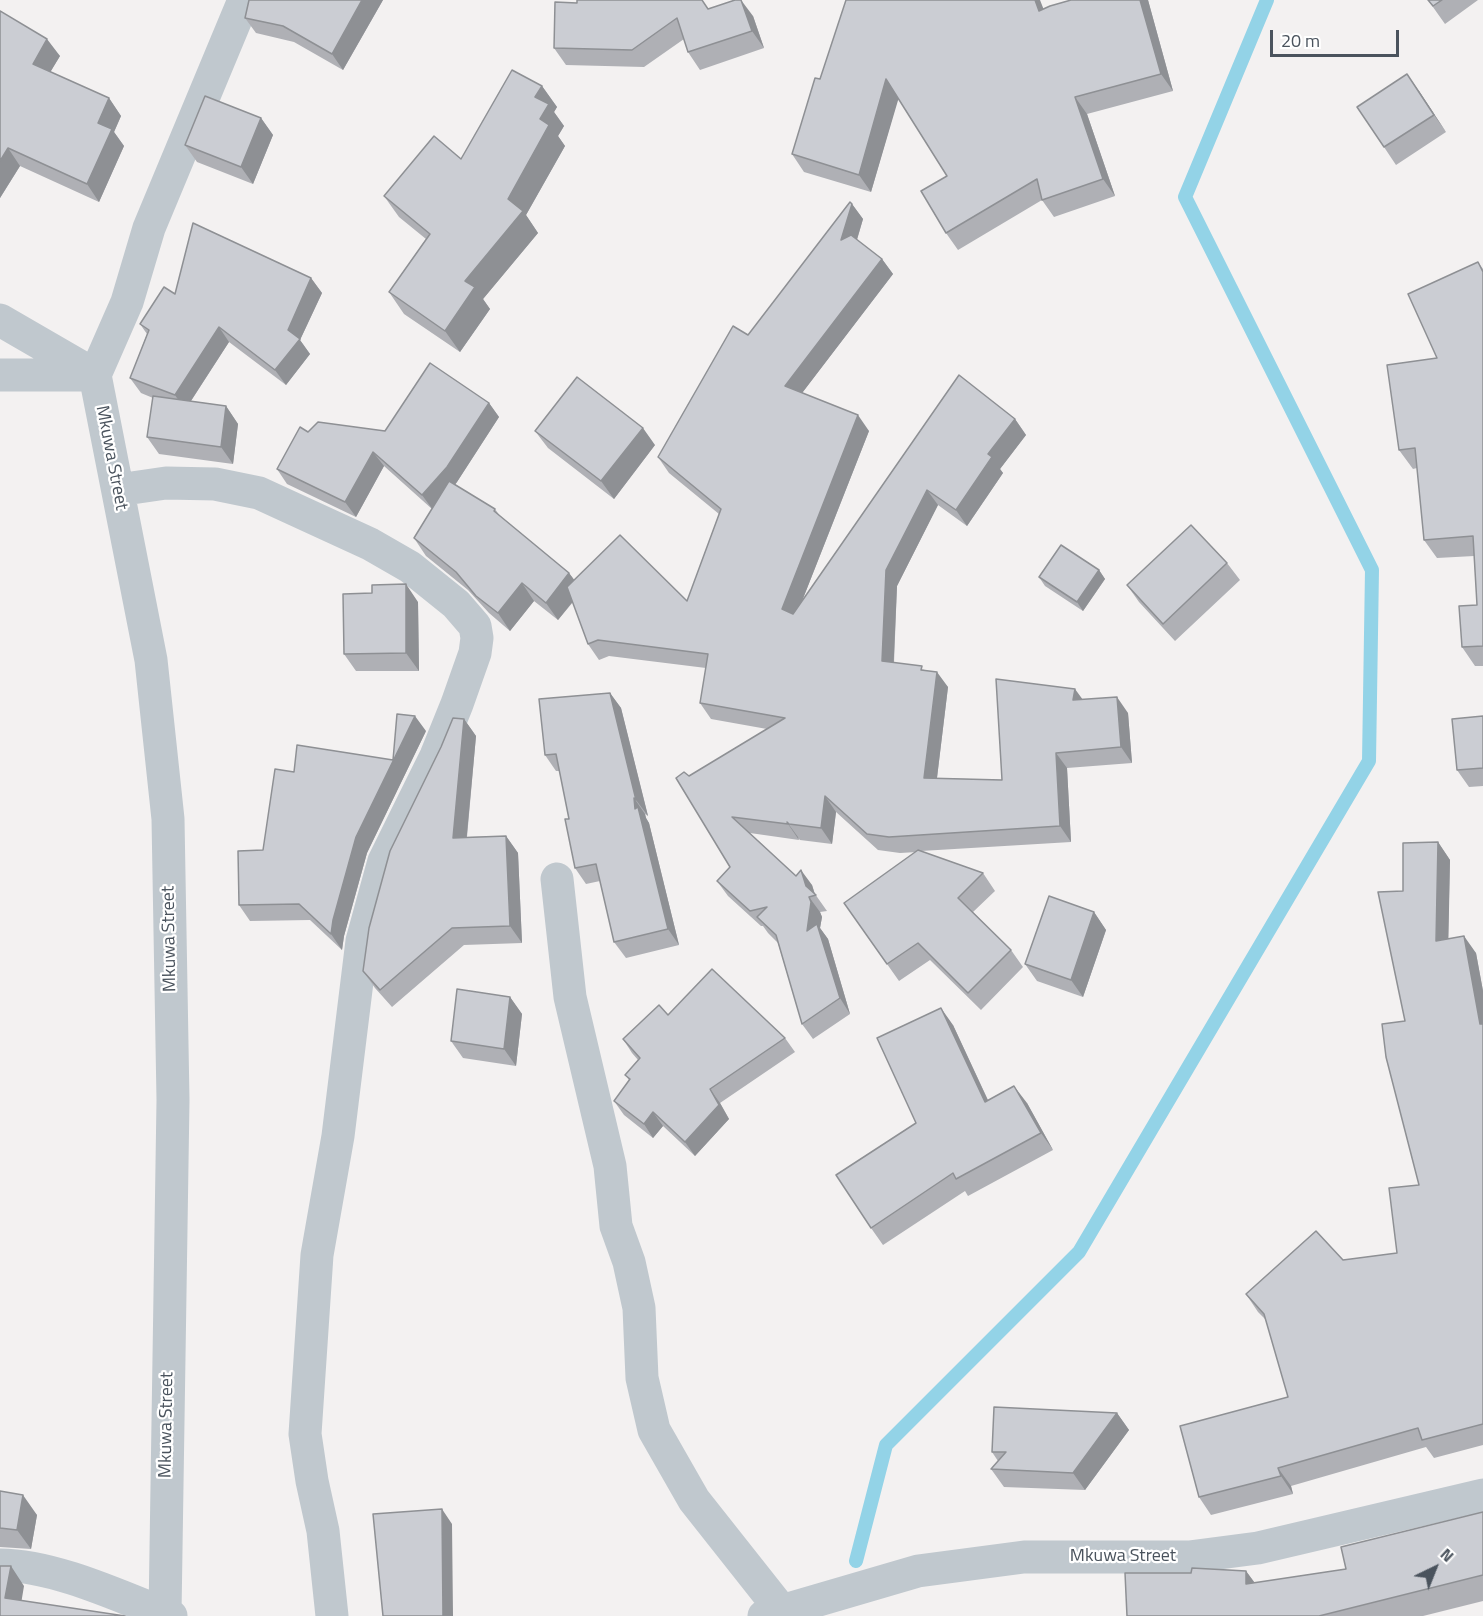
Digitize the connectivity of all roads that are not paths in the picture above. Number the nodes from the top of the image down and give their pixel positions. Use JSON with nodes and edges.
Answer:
{"nodes":[{"id":1,"x":244,"y":0,"type":"edge"},
{"id":2,"x":0,"y":320,"type":"edge"},
{"id":3,"x":0,"y":375,"type":"edge"},
{"id":4,"x":95,"y":375,"type":"junction"},
{"id":5,"x":118,"y":490,"type":"junction"},
{"id":6,"x":557,"y":879,"type":"dead end"},
{"id":7,"x":1483,"y":1495,"type":"edge"},
{"id":8,"x":0,"y":1565,"type":"edge"},
{"id":9,"x":773,"y":1613,"type":"edge"},
{"id":10,"x":167,"y":1615,"type":"edge"},
{"id":11,"x":333,"y":1616,"type":"edge"}],
"edges":[{"from":1,"to":4,"type":"street"},
{"from":2,"to":4,"type":"street"},
{"from":3,"to":4,"type":"street"},
{"from":4,"to":5,"type":"street","name":"Mkuwa Street"},
{"from":5,"to":10,"type":"street","name":"Mkuwa Street"},
{"from":5,"to":11,"type":"street"},
{"from":6,"to":9,"type":"street"},
{"from":7,"to":9,"type":"street","name":"Mkuwa Street"},
{"from":8,"to":10,"type":"street"}]}
